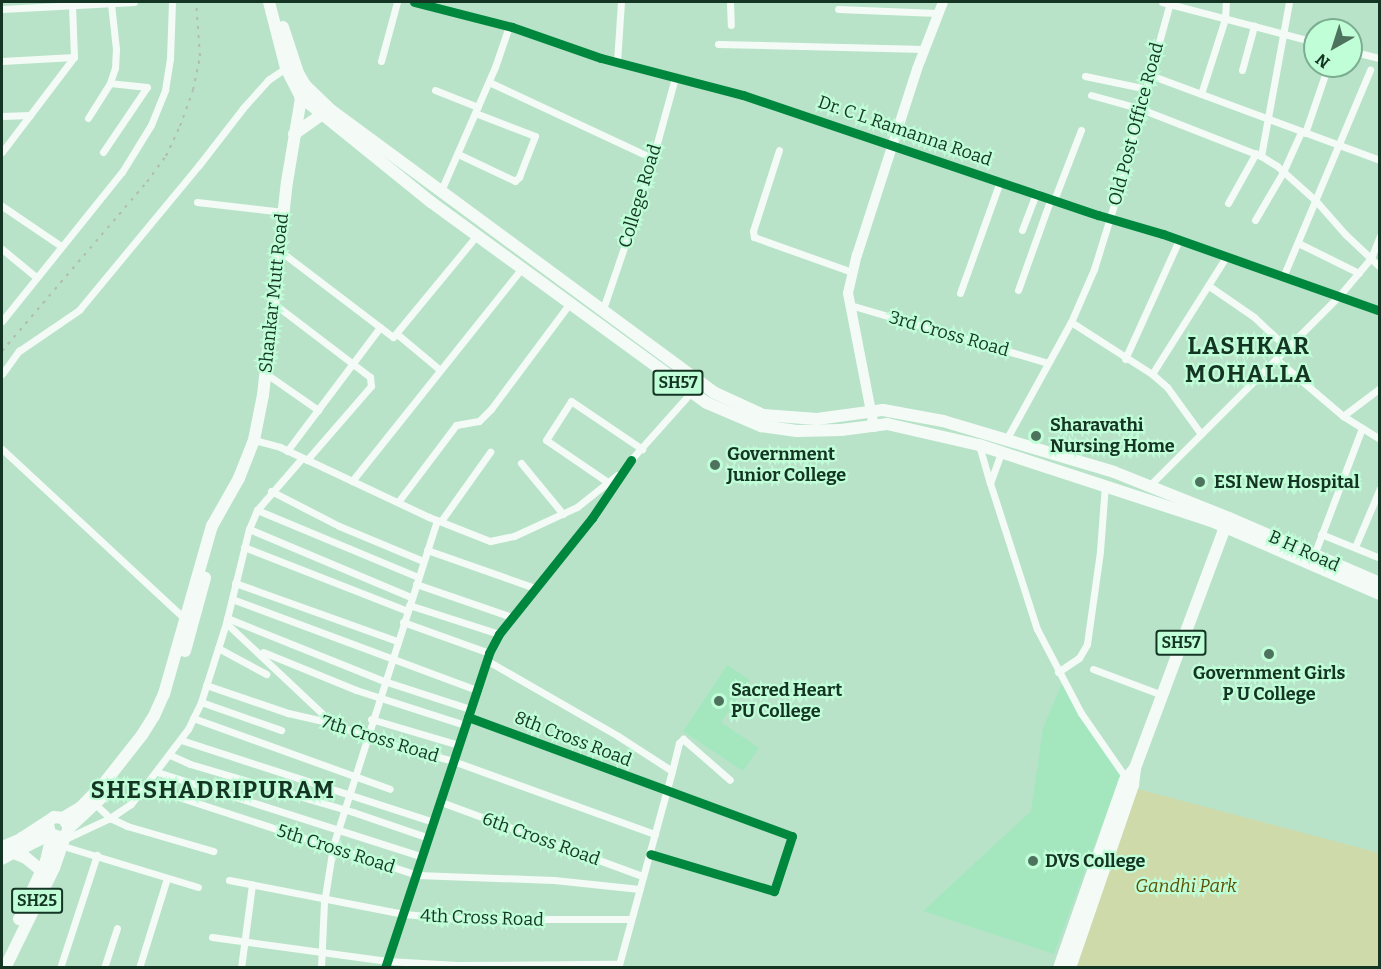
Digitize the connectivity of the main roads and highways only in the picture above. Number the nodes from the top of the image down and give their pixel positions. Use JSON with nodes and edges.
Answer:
{"nodes":[{"id":1,"x":268,"y":2,"type":"edge"},
{"id":2,"x":276,"y":2,"type":"edge"},
{"id":3,"x":303,"y":90,"type":"junction"},
{"id":4,"x":323,"y":114,"type":"junction"},
{"id":5,"x":294,"y":134,"type":"junction"},
{"id":6,"x":694,"y":388,"type":"junction"},
{"id":7,"x":229,"y":497,"type":"junction"},
{"id":8,"x":1227,"y":523,"type":"junction"},
{"id":9,"x":1380,"y":583,"type":"edge"},
{"id":10,"x":1380,"y":594,"type":"edge"},
{"id":11,"x":157,"y":718,"type":"junction"},
{"id":12,"x":1129,"y":783,"type":"junction"},
{"id":13,"x":59,"y":833,"type":"junction"},
{"id":14,"x":16,"y":847,"type":"edge"},
{"id":15,"x":42,"y":871,"type":"junction"},
{"id":16,"x":2,"y":958,"type":"edge"},
{"id":17,"x":5,"y":968,"type":"edge"},
{"id":18,"x":1059,"y":968,"type":"edge"},
{"id":19,"x":1070,"y":968,"type":"edge"}],
"edges":[{"from":1,"to":3,"type":"main road","number":"SH57"},
{"from":2,"to":3,"type":"main road","number":"SH57"},
{"from":3,"to":4,"type":"main road","number":"SH57"},
{"from":3,"to":5,"type":"main road","name":"Shankar Mutt Road"},
{"from":3,"to":6,"type":"main road","number":"SH57"},
{"from":4,"to":5,"type":"main road"},
{"from":4,"to":6,"type":"main road","number":"SH57"},
{"from":5,"to":7,"type":"main road","name":"Shankar Mutt Road"},
{"from":6,"to":8,"type":"main road","number":"SH57"},
{"from":6,"to":8,"type":"main road","number":"SH57"},
{"from":7,"to":11,"type":"main road","name":"Shankar Mutt Road"},
{"from":7,"to":11,"type":"main road","name":"Shankar Mutt Road"},
{"from":8,"to":9,"type":"main road","name":"B H Road"},
{"from":8,"to":10,"type":"main road"},
{"from":8,"to":12,"type":"main road","number":"SH57"},
{"from":11,"to":13,"type":"main road","name":"Shankar Mutt Road"},
{"from":11,"to":13,"type":"main road","name":"Shankar Mutt Road"},
{"from":12,"to":18,"type":"main road","number":"SH57"},
{"from":12,"to":19,"type":"main road","number":"SH57"},
{"from":13,"to":14,"type":"main road","name":"Shankar Mutt Road"},
{"from":13,"to":15,"type":"main road","number":"SH25"},
{"from":13,"to":17,"type":"main road","number":"SH25"},
{"from":14,"to":15,"type":"main road"},
{"from":15,"to":16,"type":"main road","number":"SH25"}]}
